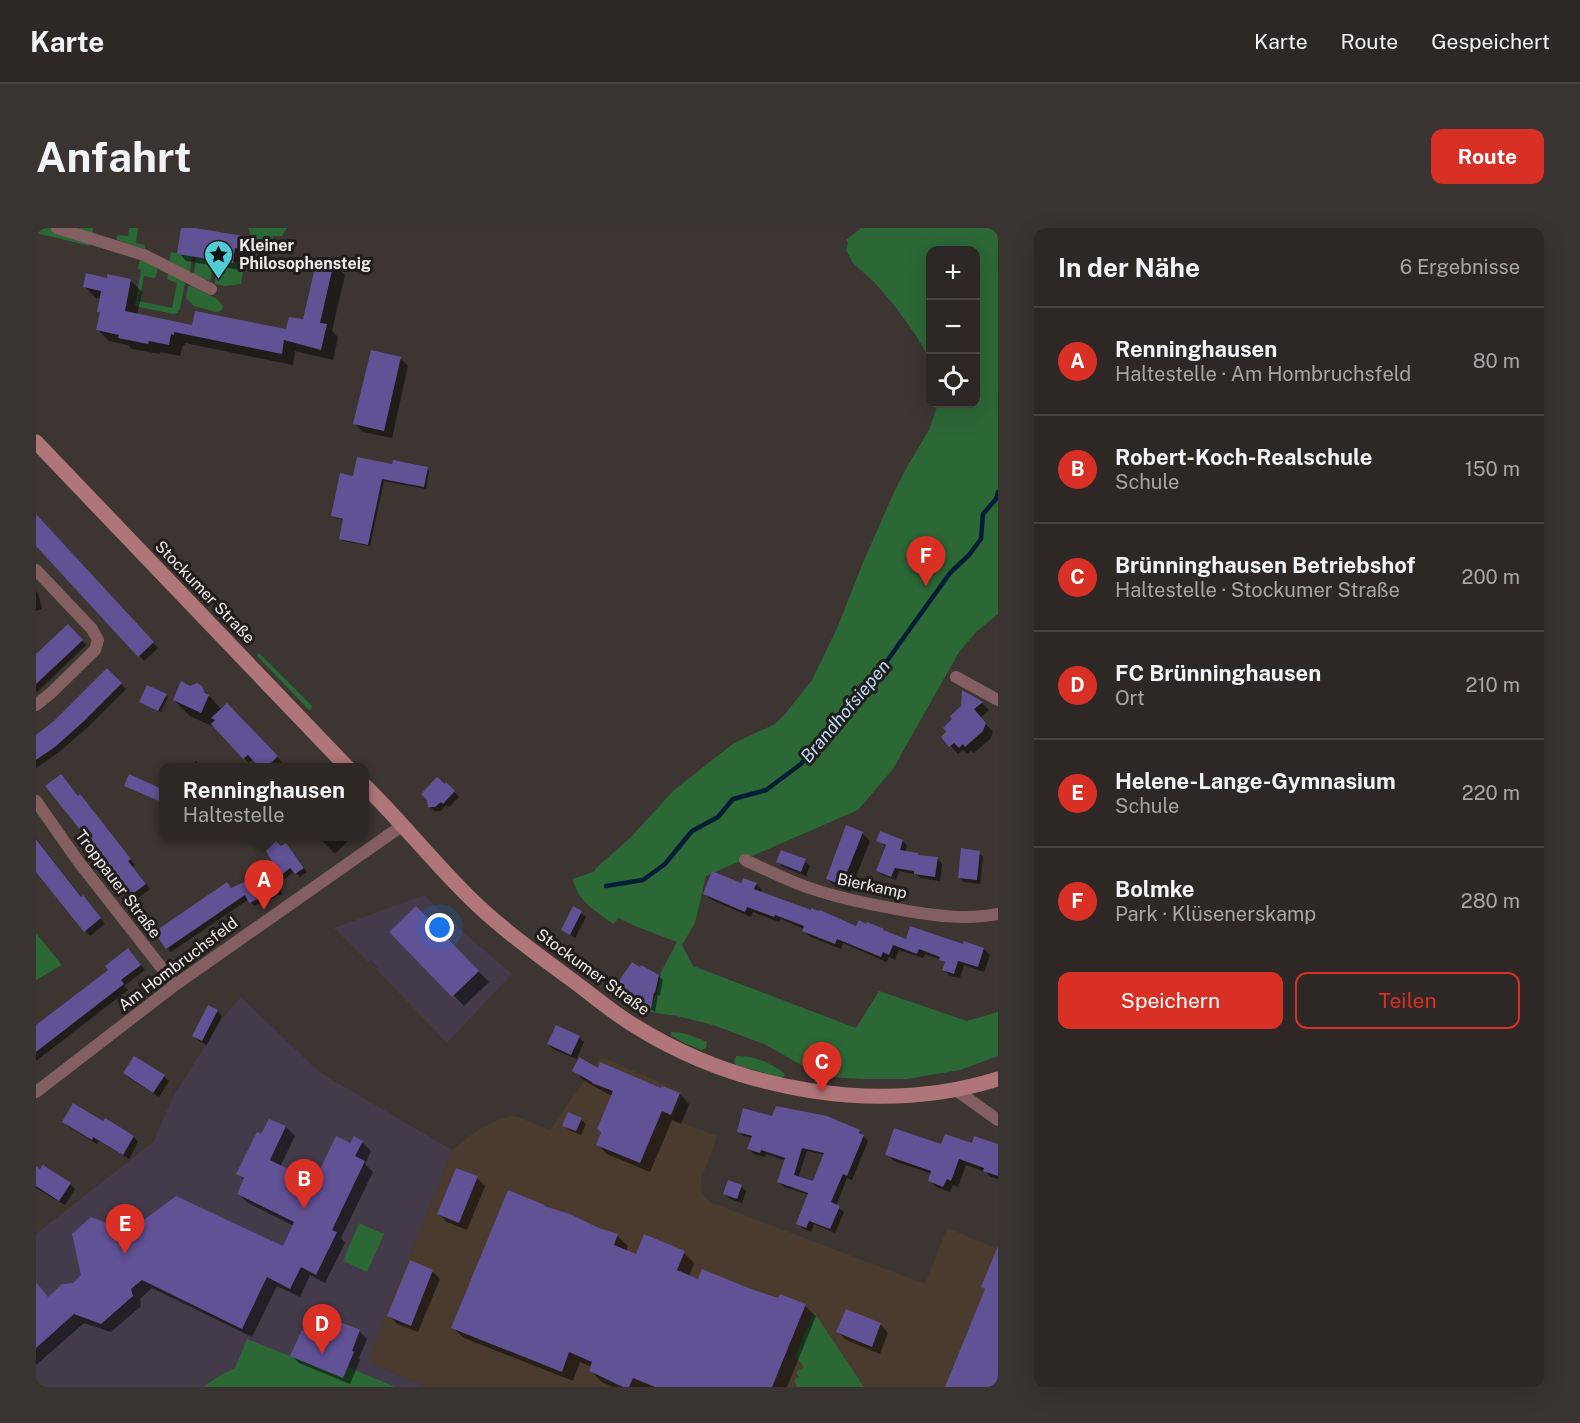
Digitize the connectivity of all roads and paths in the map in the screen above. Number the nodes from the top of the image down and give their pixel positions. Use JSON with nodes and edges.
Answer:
{"nodes":[{"id":1,"x":57,"y":228,"type":"edge"},
{"id":2,"x":211,"y":289,"type":"dead end"},
{"id":3,"x":36,"y":442,"type":"edge"},
{"id":4,"x":36,"y":570,"type":"edge"},
{"id":5,"x":956,"y":676,"type":"dead end"},
{"id":6,"x":998,"y":700,"type":"edge"},
{"id":7,"x":36,"y":705,"type":"edge"},
{"id":8,"x":343,"y":763,"type":"edge"},
{"id":9,"x":369,"y":790,"type":"edge"},
{"id":10,"x":36,"y":801,"type":"edge"},
{"id":11,"x":403,"y":825,"type":"junction"},
{"id":12,"x":745,"y":860,"type":"dead end"},
{"id":13,"x":998,"y":914,"type":"edge"},
{"id":14,"x":175,"y":985,"type":"junction"},
{"id":15,"x":998,"y":1078,"type":"edge"},
{"id":16,"x":956,"y":1090,"type":"junction"},
{"id":17,"x":36,"y":1092,"type":"edge"},
{"id":18,"x":998,"y":1120,"type":"edge"}],
"edges":[{"from":1,"to":2,"type":"street"},
{"from":3,"to":8,"type":"main road","name":"Stockumer Straße"},
{"from":4,"to":7,"type":"street"},
{"from":5,"to":6,"type":"street"},
{"from":9,"to":11,"type":"main road","name":"Stockumer Straße"},
{"from":10,"to":14,"type":"street","name":"Troppauer Straße"},
{"from":11,"to":14,"type":"street","name":"Am Hombruchsfeld"},
{"from":11,"to":16,"type":"main road","name":"Stockumer Straße"},
{"from":12,"to":13,"type":"street","name":"Bierkamp"},
{"from":14,"to":17,"type":"street","name":"Am Hombruchsfeld"},
{"from":15,"to":16,"type":"main road","name":"Stockumer Straße"},
{"from":16,"to":18,"type":"street"}]}
